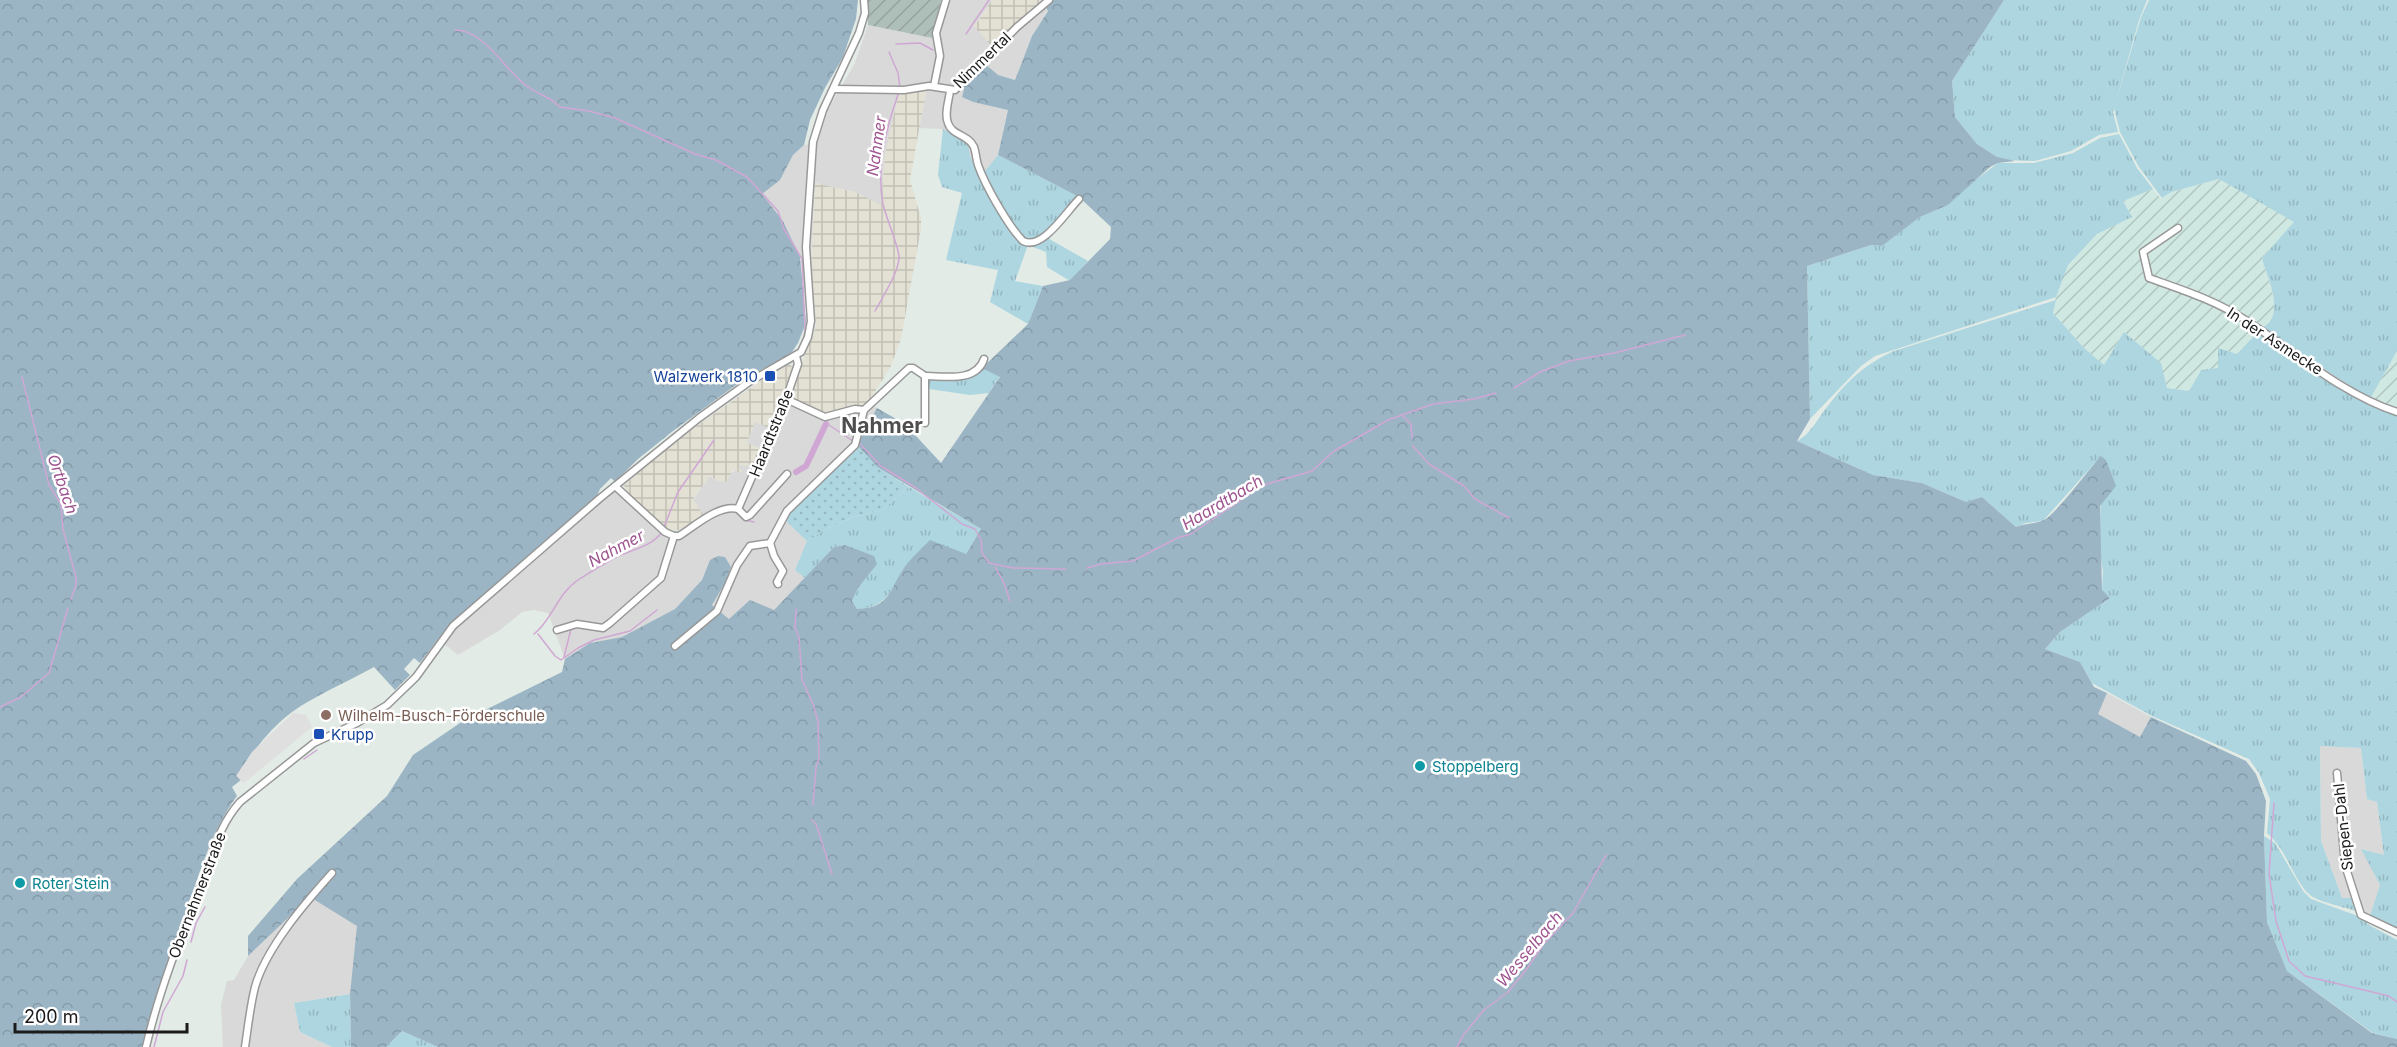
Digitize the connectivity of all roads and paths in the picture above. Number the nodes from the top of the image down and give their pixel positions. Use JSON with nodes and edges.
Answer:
{"nodes":[{"id":1,"x":864,"y":0,"type":"edge"},
{"id":2,"x":946,"y":0,"type":"edge"},
{"id":3,"x":1049,"y":0,"type":"edge"},
{"id":4,"x":934,"y":86,"type":"junction"},
{"id":5,"x":834,"y":89,"type":"junction"},
{"id":6,"x":950,"y":91,"type":"junction"},
{"id":7,"x":1080,"y":199,"type":"dead end"},
{"id":8,"x":2178,"y":228,"type":"dead end"},
{"id":9,"x":796,"y":356,"type":"junction"},
{"id":10,"x":984,"y":359,"type":"dead end"},
{"id":11,"x":925,"y":376,"type":"junction"},
{"id":12,"x":786,"y":399,"type":"junction"},
{"id":13,"x":864,"y":410,"type":"junction"},
{"id":14,"x":2397,"y":412,"type":"edge"},
{"id":15,"x":925,"y":423,"type":"dead end"},
{"id":16,"x":787,"y":474,"type":"dead end"},
{"id":17,"x":615,"y":486,"type":"junction"},
{"id":18,"x":738,"y":509,"type":"junction"},
{"id":19,"x":674,"y":537,"type":"junction"},
{"id":20,"x":770,"y":543,"type":"junction"},
{"id":21,"x":778,"y":584,"type":"dead end"},
{"id":22,"x":557,"y":630,"type":"dead end"},
{"id":23,"x":675,"y":646,"type":"dead end"},
{"id":24,"x":2337,"y":773,"type":"dead end"},
{"id":25,"x":332,"y":873,"type":"dead end"},
{"id":26,"x":2397,"y":932,"type":"edge"},
{"id":27,"x":146,"y":1047,"type":"edge"},
{"id":28,"x":246,"y":1047,"type":"edge"}],
"edges":[{"from":1,"to":5,"type":"street","name":"Haardtstraße"},
{"from":2,"to":4,"type":"street"},
{"from":3,"to":6,"type":"street","name":"Nimmertal"},
{"from":4,"to":5,"type":"street","name":"Nimmertal"},
{"from":4,"to":6,"type":"street","name":"Nimmertal"},
{"from":5,"to":9,"type":"street","name":"Haardtstraße"},
{"from":6,"to":7,"type":"street"},
{"from":8,"to":14,"type":"street","name":"In der Asmecke"},
{"from":9,"to":12,"type":"street","name":"Haardtstraße"},
{"from":9,"to":17,"type":"street","name":"Obernahmerstraße"},
{"from":10,"to":11,"type":"street"},
{"from":11,"to":13,"type":"street"},
{"from":11,"to":15,"type":"street"},
{"from":12,"to":13,"type":"street"},
{"from":12,"to":18,"type":"street","name":"Haardtstraße"},
{"from":13,"to":20,"type":"street"},
{"from":16,"to":18,"type":"street","name":"Haardtstraße"},
{"from":17,"to":19,"type":"street"},
{"from":17,"to":27,"type":"street","name":"Obernahmerstraße"},
{"from":18,"to":19,"type":"street","name":"Haardtstraße"},
{"from":19,"to":22,"type":"street"},
{"from":20,"to":21,"type":"street"},
{"from":20,"to":23,"type":"street"},
{"from":24,"to":26,"type":"street","name":"Siepen-Dahl"},
{"from":25,"to":28,"type":"street"}]}
